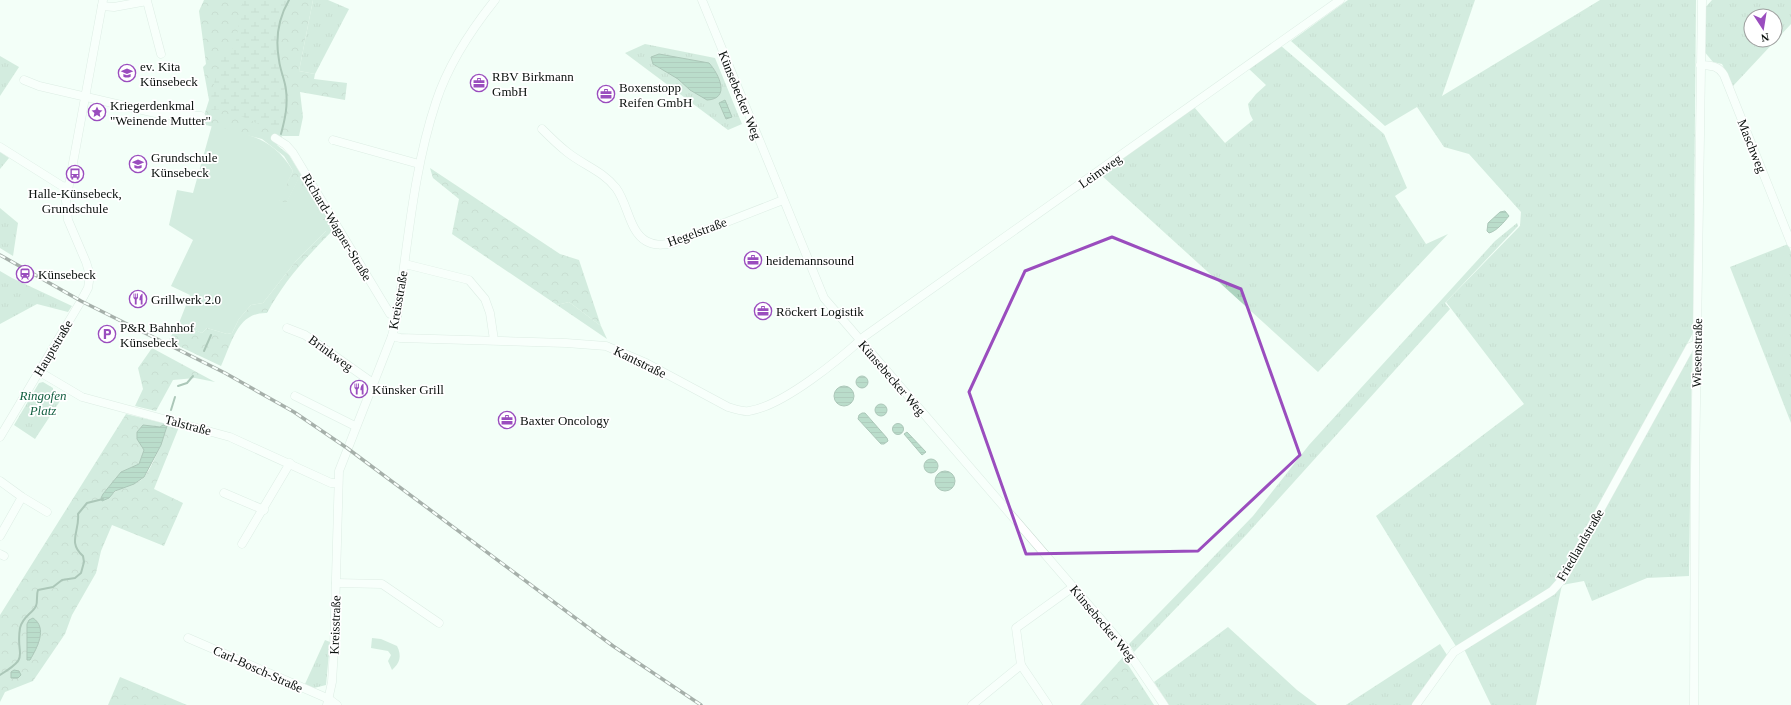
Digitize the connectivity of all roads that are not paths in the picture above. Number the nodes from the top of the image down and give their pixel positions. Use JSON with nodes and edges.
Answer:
{"nodes":[{"id":1,"x":495,"y":0,"type":"edge"},
{"id":2,"x":702,"y":0,"type":"edge"},
{"id":3,"x":1340,"y":0,"type":"edge"},
{"id":4,"x":1702,"y":0,"type":"edge"},
{"id":5,"x":102,"y":3,"type":"edge"},
{"id":6,"x":161,"y":54,"type":"dead end"},
{"id":7,"x":1700,"y":65,"type":"junction"},
{"id":8,"x":24,"y":80,"type":"dead end"},
{"id":9,"x":85,"y":96,"type":"junction"},
{"id":10,"x":201,"y":116,"type":"dead end"},
{"id":11,"x":542,"y":129,"type":"dead end"},
{"id":12,"x":276,"y":138,"type":"dead end"},
{"id":13,"x":332,"y":140,"type":"dead end"},
{"id":14,"x":0,"y":147,"type":"edge"},
{"id":15,"x":419,"y":164,"type":"junction"},
{"id":16,"x":68,"y":187,"type":"junction"},
{"id":17,"x":783,"y":200,"type":"junction"},
{"id":18,"x":1791,"y":243,"type":"edge"},
{"id":19,"x":405,"y":264,"type":"junction"},
{"id":20,"x":397,"y":316,"type":"junction"},
{"id":21,"x":287,"y":328,"type":"dead end"},
{"id":22,"x":392,"y":336,"type":"junction"},
{"id":23,"x":494,"y":340,"type":"junction"},
{"id":24,"x":860,"y":341,"type":"junction"},
{"id":25,"x":1697,"y":344,"type":"junction"},
{"id":26,"x":38,"y":371,"type":"junction"},
{"id":27,"x":373,"y":383,"type":"junction"},
{"id":28,"x":295,"y":396,"type":"dead end"},
{"id":29,"x":355,"y":426,"type":"junction"},
{"id":30,"x":0,"y":437,"type":"edge"},
{"id":31,"x":290,"y":463,"type":"junction"},
{"id":32,"x":0,"y":481,"type":"edge"},
{"id":33,"x":338,"y":483,"type":"junction"},
{"id":34,"x":224,"y":493,"type":"dead end"},
{"id":35,"x":22,"y":497,"type":"junction"},
{"id":36,"x":264,"y":510,"type":"junction"},
{"id":37,"x":47,"y":512,"type":"dead end"},
{"id":38,"x":0,"y":536,"type":"edge"},
{"id":39,"x":242,"y":544,"type":"dead end"},
{"id":40,"x":336,"y":583,"type":"junction"},
{"id":41,"x":1073,"y":587,"type":"junction"},
{"id":42,"x":439,"y":623,"type":"dead end"},
{"id":43,"x":188,"y":638,"type":"dead end"},
{"id":44,"x":1021,"y":665,"type":"junction"},
{"id":45,"x":328,"y":702,"type":"edge"},
{"id":46,"x":337,"y":705,"type":"edge"},
{"id":47,"x":972,"y":705,"type":"edge"},
{"id":48,"x":1048,"y":705,"type":"edge"},
{"id":49,"x":1164,"y":705,"type":"edge"},
{"id":50,"x":1416,"y":705,"type":"edge"},
{"id":51,"x":1694,"y":705,"type":"edge"}],
"edges":[{"from":1,"to":15,"type":"street","name":"Kreisstraße"},
{"from":2,"to":17,"type":"street","name":"Künsebecker Weg"},
{"from":3,"to":24,"type":"street","name":"Leimweg"},
{"from":4,"to":7,"type":"street","name":"Wiesenstraße"},
{"from":5,"to":6,"type":"street"},
{"from":5,"to":9,"type":"street","name":"Hauptstraße"},
{"from":7,"to":18,"type":"street","name":"Maschweg"},
{"from":7,"to":25,"type":"street","name":"Wiesenstraße"},
{"from":8,"to":9,"type":"street"},
{"from":9,"to":10,"type":"street"},
{"from":9,"to":16,"type":"street","name":"Hauptstraße"},
{"from":11,"to":17,"type":"street","name":"Hegelstraße"},
{"from":12,"to":20,"type":"street","name":"Richard-Wagner-Straße"},
{"from":13,"to":15,"type":"street"},
{"from":14,"to":16,"type":"street"},
{"from":15,"to":19,"type":"street","name":"Kreisstraße"},
{"from":16,"to":26,"type":"street","name":"Hauptstraße"},
{"from":17,"to":24,"type":"street","name":"Künsebecker Weg"},
{"from":19,"to":20,"type":"street","name":"Kreisstraße"},
{"from":19,"to":23,"type":"street"},
{"from":20,"to":22,"type":"street","name":"Kreisstraße"},
{"from":21,"to":27,"type":"street","name":"Brinkweg"},
{"from":22,"to":23,"type":"street","name":"Kantstraße"},
{"from":22,"to":27,"type":"street","name":"Kreisstraße"},
{"from":23,"to":24,"type":"street","name":"Kantstraße"},
{"from":24,"to":41,"type":"street","name":"Künsebecker Weg"},
{"from":25,"to":50,"type":"street","name":"Friedlandstraße"},
{"from":25,"to":51,"type":"street","name":"Wiesenstraße"},
{"from":26,"to":30,"type":"street","name":"Hauptstraße"},
{"from":26,"to":31,"type":"street","name":"Talstraße"},
{"from":27,"to":29,"type":"street","name":"Kreisstraße"},
{"from":28,"to":29,"type":"street"},
{"from":29,"to":33,"type":"street","name":"Kreisstraße"},
{"from":31,"to":33,"type":"street","name":"Talstraße"},
{"from":31,"to":36,"type":"street"},
{"from":32,"to":35,"type":"street"},
{"from":33,"to":40,"type":"street","name":"Kreisstraße"},
{"from":34,"to":36,"type":"street"},
{"from":35,"to":37,"type":"street"},
{"from":35,"to":38,"type":"street"},
{"from":36,"to":39,"type":"street"},
{"from":40,"to":42,"type":"street"},
{"from":40,"to":45,"type":"street","name":"Kreisstraße"},
{"from":41,"to":44,"type":"street"},
{"from":41,"to":49,"type":"street","name":"Künsebecker Weg"},
{"from":43,"to":45,"type":"street","name":"Carl-Bosch-Straße"},
{"from":44,"to":47,"type":"street"},
{"from":44,"to":48,"type":"street"},
{"from":45,"to":46,"type":"street","name":"Carl-Bosch-Straße"}]}
